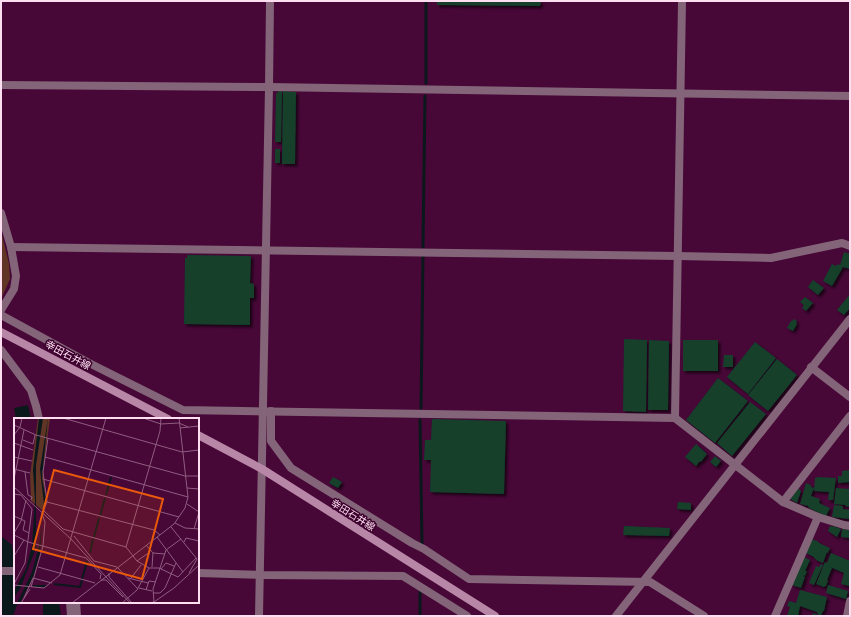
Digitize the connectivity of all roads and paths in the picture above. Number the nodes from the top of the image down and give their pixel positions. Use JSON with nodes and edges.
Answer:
{"nodes":[{"id":1,"x":270,"y":1,"type":"edge"},
{"id":2,"x":682,"y":1,"type":"edge"},
{"id":3,"x":1,"y":84,"type":"edge"},
{"id":4,"x":269,"y":86,"type":"junction"},
{"id":5,"x":680,"y":93,"type":"junction"},
{"id":6,"x":850,"y":96,"type":"edge"},
{"id":7,"x":1,"y":213,"type":"edge"},
{"id":8,"x":850,"y":246,"type":"edge"},
{"id":9,"x":11,"y":247,"type":"junction"},
{"id":10,"x":266,"y":250,"type":"junction"},
{"id":11,"x":678,"y":256,"type":"junction"},
{"id":12,"x":1,"y":310,"type":"edge"},
{"id":13,"x":1,"y":315,"type":"edge"},
{"id":14,"x":850,"y":319,"type":"edge"},
{"id":15,"x":1,"y":332,"type":"edge"},
{"id":16,"x":1,"y":350,"type":"edge"},
{"id":17,"x":811,"y":367,"type":"junction"},
{"id":18,"x":850,"y":396,"type":"edge"},
{"id":19,"x":267,"y":411,"type":"junction"},
{"id":20,"x":850,"y":416,"type":"edge"},
{"id":21,"x":39,"y":418,"type":"edge"},
{"id":22,"x":166,"y":418,"type":"edge"},
{"id":23,"x":675,"y":418,"type":"junction"},
{"id":24,"x":199,"y":436,"type":"edge"},
{"id":25,"x":735,"y":464,"type":"junction"},
{"id":26,"x":262,"y":469,"type":"junction"},
{"id":27,"x":783,"y":502,"type":"junction"},
{"id":28,"x":818,"y":516,"type":"junction"},
{"id":29,"x":850,"y":526,"type":"edge"},
{"id":30,"x":1,"y":571,"type":"edge"},
{"id":31,"x":14,"y":571,"type":"edge"},
{"id":32,"x":199,"y":573,"type":"edge"},
{"id":33,"x":260,"y":575,"type":"junction"},
{"id":34,"x":642,"y":582,"type":"junction"},
{"id":35,"x":850,"y":601,"type":"edge"},
{"id":36,"x":70,"y":603,"type":"edge"},
{"id":37,"x":76,"y":603,"type":"edge"},
{"id":38,"x":71,"y":616,"type":"edge"},
{"id":39,"x":78,"y":616,"type":"edge"},
{"id":40,"x":259,"y":616,"type":"edge"},
{"id":41,"x":467,"y":616,"type":"edge"},
{"id":42,"x":495,"y":616,"type":"edge"},
{"id":43,"x":616,"y":616,"type":"edge"},
{"id":44,"x":704,"y":616,"type":"edge"},
{"id":45,"x":776,"y":616,"type":"edge"},
{"id":46,"x":847,"y":616,"type":"edge"}],
"edges":[{"from":1,"to":4,"type":"street"},
{"from":2,"to":5,"type":"street"},
{"from":3,"to":4,"type":"street"},
{"from":4,"to":5,"type":"street"},
{"from":4,"to":10,"type":"street"},
{"from":5,"to":6,"type":"street"},
{"from":5,"to":11,"type":"street"},
{"from":7,"to":9,"type":"street"},
{"from":8,"to":11,"type":"street"},
{"from":9,"to":10,"type":"street"},
{"from":9,"to":12,"type":"street"},
{"from":10,"to":11,"type":"street"},
{"from":10,"to":19,"type":"street"},
{"from":11,"to":23,"type":"street"},
{"from":13,"to":19,"type":"street"},
{"from":14,"to":17,"type":"street"},
{"from":15,"to":22,"type":"main road","name":"幸田石井線"},
{"from":16,"to":21,"type":"street"},
{"from":17,"to":18,"type":"street"},
{"from":17,"to":25,"type":"street"},
{"from":19,"to":23,"type":"street"},
{"from":19,"to":26,"type":"street"},
{"from":19,"to":34,"type":"street"},
{"from":20,"to":27,"type":"street"},
{"from":23,"to":25,"type":"street"},
{"from":24,"to":26,"type":"main road","name":"幸田石井線"},
{"from":25,"to":27,"type":"street"},
{"from":25,"to":34,"type":"street"},
{"from":26,"to":33,"type":"street"},
{"from":26,"to":42,"type":"main road","name":"幸田石井線"},
{"from":27,"to":28,"type":"street"},
{"from":28,"to":29,"type":"street"},
{"from":28,"to":45,"type":"street"},
{"from":30,"to":31,"type":"street"},
{"from":32,"to":33,"type":"street"},
{"from":33,"to":40,"type":"street"},
{"from":33,"to":41,"type":"street"},
{"from":34,"to":43,"type":"street"},
{"from":34,"to":44,"type":"street"},
{"from":35,"to":46,"type":"street"},
{"from":36,"to":38,"type":"street"},
{"from":37,"to":39,"type":"street"}]}
